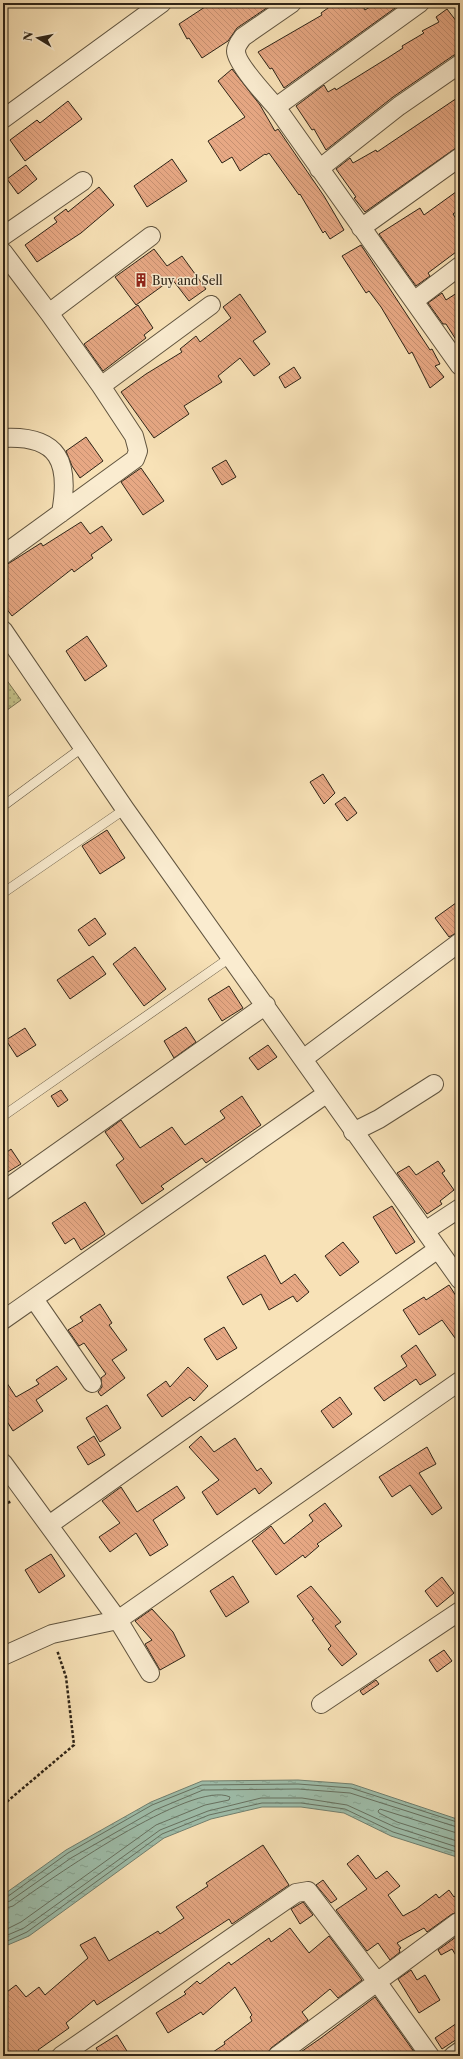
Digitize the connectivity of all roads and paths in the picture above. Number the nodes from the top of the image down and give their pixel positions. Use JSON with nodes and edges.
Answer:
{"nodes":[{"id":1,"x":162,"y":3,"type":"edge"},
{"id":2,"x":292,"y":3,"type":"edge"},
{"id":3,"x":420,"y":3,"type":"edge"},
{"id":4,"x":460,"y":64,"type":"edge"},
{"id":5,"x":276,"y":107,"type":"junction"},
{"id":6,"x":3,"y":120,"type":"edge"},
{"id":7,"x":460,"y":157,"type":"edge"},
{"id":8,"x":320,"y":169,"type":"junction"},
{"id":9,"x":83,"y":181,"type":"dead end"},
{"id":10,"x":361,"y":228,"type":"junction"},
{"id":11,"x":3,"y":236,"type":"edge"},
{"id":12,"x":151,"y":236,"type":"dead end"},
{"id":13,"x":3,"y":252,"type":"edge"},
{"id":14,"x":460,"y":266,"type":"edge"},
{"id":15,"x":414,"y":301,"type":"junction"},
{"id":16,"x":211,"y":305,"type":"dead end"},
{"id":17,"x":49,"y":313,"type":"junction"},
{"id":18,"x":458,"y":360,"type":"edge"},
{"id":19,"x":101,"y":386,"type":"junction"},
{"id":20,"x":3,"y":438,"type":"edge"},
{"id":21,"x":61,"y":513,"type":"junction"},
{"id":22,"x":3,"y":555,"type":"edge"},
{"id":23,"x":3,"y":630,"type":"edge"},
{"id":24,"x":83,"y":747,"type":"junction"},
{"id":25,"x":3,"y":806,"type":"edge"},
{"id":26,"x":125,"y":809,"type":"junction"},
{"id":27,"x":3,"y":893,"type":"edge"},
{"id":28,"x":460,"y":942,"type":"edge"},
{"id":29,"x":231,"y":957,"type":"junction"},
{"id":30,"x":266,"y":1004,"type":"junction"},
{"id":31,"x":303,"y":1059,"type":"junction"},
{"id":32,"x":434,"y":1084,"type":"dead end"},
{"id":33,"x":326,"y":1094,"type":"junction"},
{"id":34,"x":3,"y":1116,"type":"edge"},
{"id":35,"x":353,"y":1132,"type":"junction"},
{"id":36,"x":3,"y":1191,"type":"edge"},
{"id":37,"x":460,"y":1208,"type":"edge"},
{"id":38,"x":425,"y":1231,"type":"junction"},
{"id":39,"x":438,"y":1249,"type":"junction"},
{"id":40,"x":460,"y":1280,"type":"edge"},
{"id":41,"x":34,"y":1298,"type":"junction"},
{"id":42,"x":3,"y":1320,"type":"edge"},
{"id":43,"x":460,"y":1381,"type":"edge"},
{"id":44,"x":92,"y":1383,"type":"dead end"},
{"id":45,"x":3,"y":1463,"type":"edge"},
{"id":46,"x":49,"y":1525,"type":"junction"},
{"id":47,"x":460,"y":1611,"type":"edge"},
{"id":48,"x":118,"y":1620,"type":"junction"},
{"id":49,"x":52,"y":1634,"type":"junction"},
{"id":50,"x":3,"y":1656,"type":"edge"},
{"id":51,"x":150,"y":1673,"type":"dead end"},
{"id":52,"x":321,"y":1704,"type":"dead end"},
{"id":53,"x":3,"y":1805,"type":"edge"},
{"id":54,"x":458,"y":1922,"type":"dead end"},
{"id":55,"x":378,"y":1983,"type":"junction"},
{"id":56,"x":460,"y":2051,"type":"edge"},
{"id":57,"x":61,"y":2056,"type":"edge"},
{"id":58,"x":277,"y":2056,"type":"edge"},
{"id":59,"x":430,"y":2056,"type":"edge"},
{"id":60,"x":453,"y":2056,"type":"edge"}],
"edges":[{"from":1,"to":6,"type":"street"},
{"from":2,"to":5,"type":"street"},
{"from":3,"to":5,"type":"street"},
{"from":4,"to":8,"type":"street"},
{"from":5,"to":8,"type":"street"},
{"from":7,"to":10,"type":"street"},
{"from":8,"to":10,"type":"street"},
{"from":9,"to":11,"type":"street"},
{"from":10,"to":15,"type":"street"},
{"from":12,"to":17,"type":"street"},
{"from":13,"to":17,"type":"street"},
{"from":14,"to":15,"type":"street"},
{"from":15,"to":18,"type":"street"},
{"from":16,"to":19,"type":"street"},
{"from":17,"to":19,"type":"street"},
{"from":19,"to":21,"type":"street"},
{"from":20,"to":21,"type":"street"},
{"from":21,"to":22,"type":"street"},
{"from":23,"to":24,"type":"street"},
{"from":24,"to":25,"type":"lane"},
{"from":24,"to":26,"type":"street"},
{"from":26,"to":27,"type":"lane"},
{"from":26,"to":29,"type":"street"},
{"from":28,"to":31,"type":"street"},
{"from":29,"to":30,"type":"street"},
{"from":29,"to":34,"type":"lane"},
{"from":30,"to":31,"type":"street"},
{"from":30,"to":36,"type":"street"},
{"from":31,"to":33,"type":"street"},
{"from":32,"to":35,"type":"street"},
{"from":33,"to":35,"type":"street"},
{"from":33,"to":41,"type":"street"},
{"from":35,"to":38,"type":"street"},
{"from":37,"to":38,"type":"street"},
{"from":38,"to":39,"type":"street"},
{"from":39,"to":40,"type":"street"},
{"from":39,"to":46,"type":"street"},
{"from":41,"to":42,"type":"street"},
{"from":41,"to":44,"type":"street"},
{"from":43,"to":48,"type":"street"},
{"from":45,"to":46,"type":"street"},
{"from":46,"to":48,"type":"street"},
{"from":47,"to":52,"type":"street"},
{"from":48,"to":49,"type":"street"},
{"from":48,"to":51,"type":"street"},
{"from":49,"to":50,"type":"street"},
{"from":49,"to":53,"type":"path"},
{"from":54,"to":55,"type":"street"},
{"from":55,"to":57,"type":"street"},
{"from":55,"to":58,"type":"street"},
{"from":55,"to":59,"type":"street"},
{"from":56,"to":60,"type":"street"}]}
